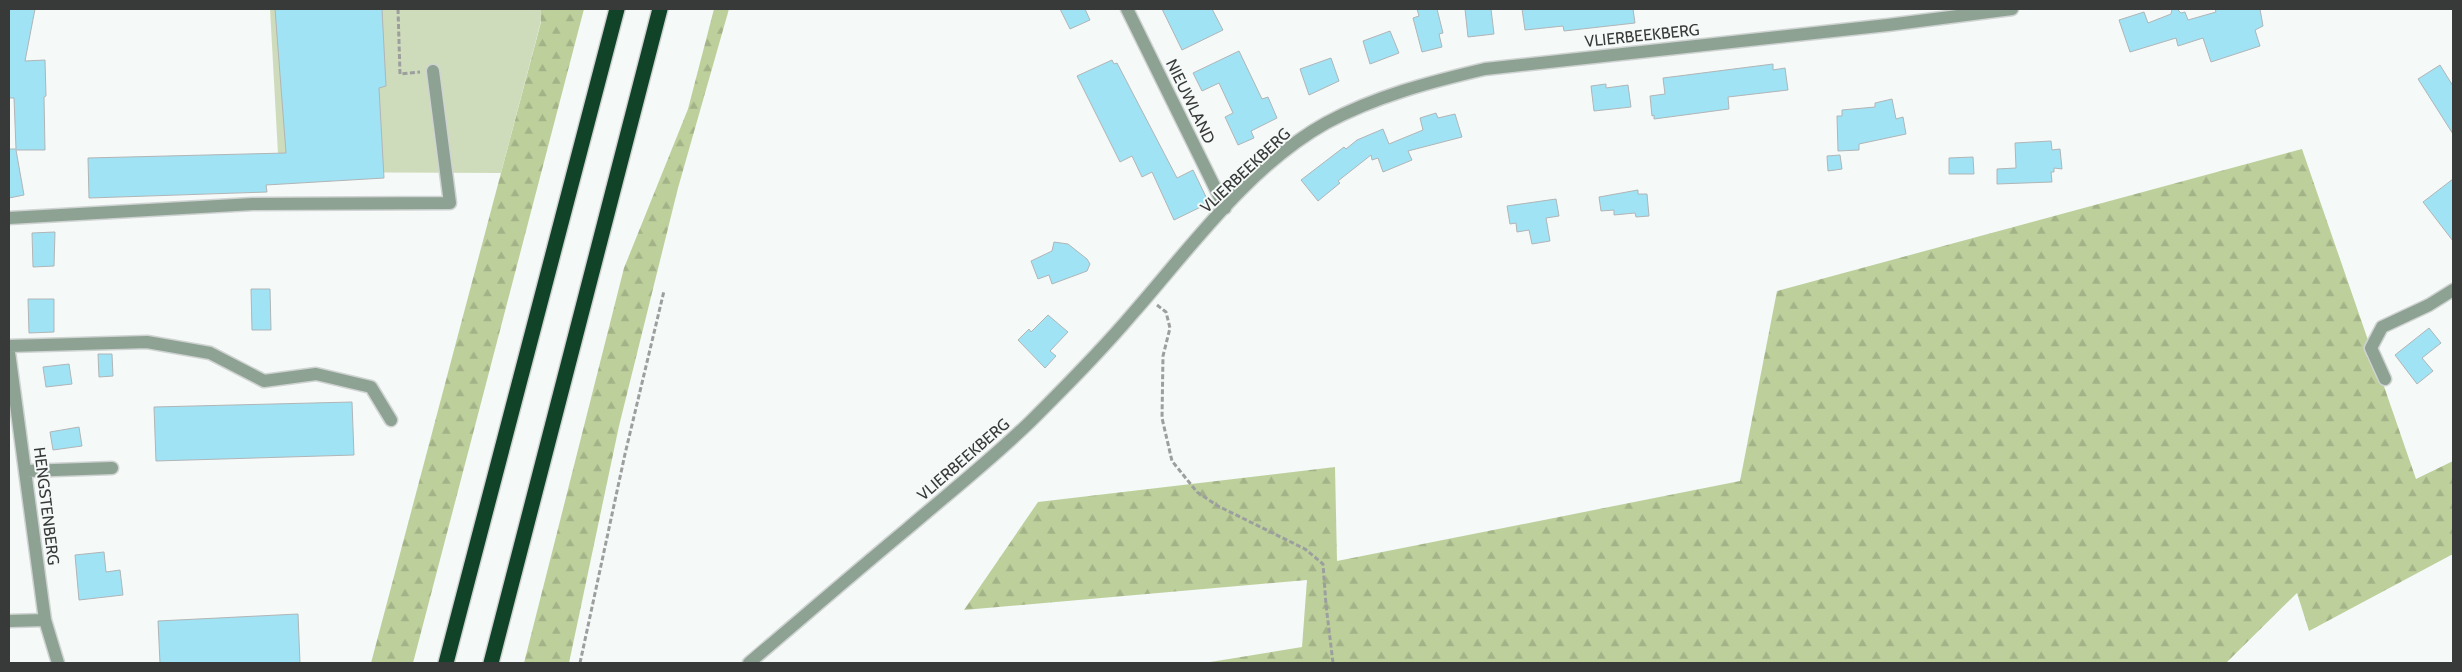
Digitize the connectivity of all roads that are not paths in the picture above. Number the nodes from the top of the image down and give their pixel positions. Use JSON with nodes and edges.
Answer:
{"nodes":[{"id":1,"x":617,"y":9,"type":"edge"},
{"id":2,"x":660,"y":9,"type":"edge"},
{"id":3,"x":1127,"y":9,"type":"edge"},
{"id":4,"x":2012,"y":9,"type":"edge"},
{"id":5,"x":433,"y":71,"type":"road end"},
{"id":6,"x":1225,"y":208,"type":"junction"},
{"id":7,"x":9,"y":218,"type":"edge"},
{"id":8,"x":2453,"y":290,"type":"edge"},
{"id":9,"x":9,"y":346,"type":"edge"},
{"id":10,"x":9,"y":352,"type":"edge"},
{"id":11,"x":2385,"y":379,"type":"dead end"},
{"id":12,"x":391,"y":420,"type":"dead end"},
{"id":13,"x":112,"y":468,"type":"dead end"},
{"id":14,"x":26,"y":471,"type":"junction"},
{"id":15,"x":45,"y":620,"type":"junction"},
{"id":16,"x":9,"y":621,"type":"edge"},
{"id":17,"x":58,"y":663,"type":"edge"},
{"id":18,"x":446,"y":663,"type":"edge"},
{"id":19,"x":491,"y":663,"type":"edge"},
{"id":20,"x":749,"y":663,"type":"edge"}],
"edges":[{"from":1,"to":18,"type":"highway"},
{"from":2,"to":19,"type":"highway"},
{"from":3,"to":6,"type":"street","name":"NIEUWLAND"},
{"from":4,"to":6,"type":"street","name":"VLIERBEEKBERG"},
{"from":5,"to":7,"type":"street"},
{"from":6,"to":20,"type":"street","name":"VLIERBEEKBERG"},
{"from":8,"to":11,"type":"street"},
{"from":9,"to":12,"type":"street"},
{"from":10,"to":14,"type":"street","name":"HENGSTENBERG"},
{"from":13,"to":14,"type":"street"},
{"from":14,"to":15,"type":"street","name":"HENGSTENBERG"},
{"from":15,"to":16,"type":"street"},
{"from":15,"to":17,"type":"street","name":"HENGSTENBERG"}]}
